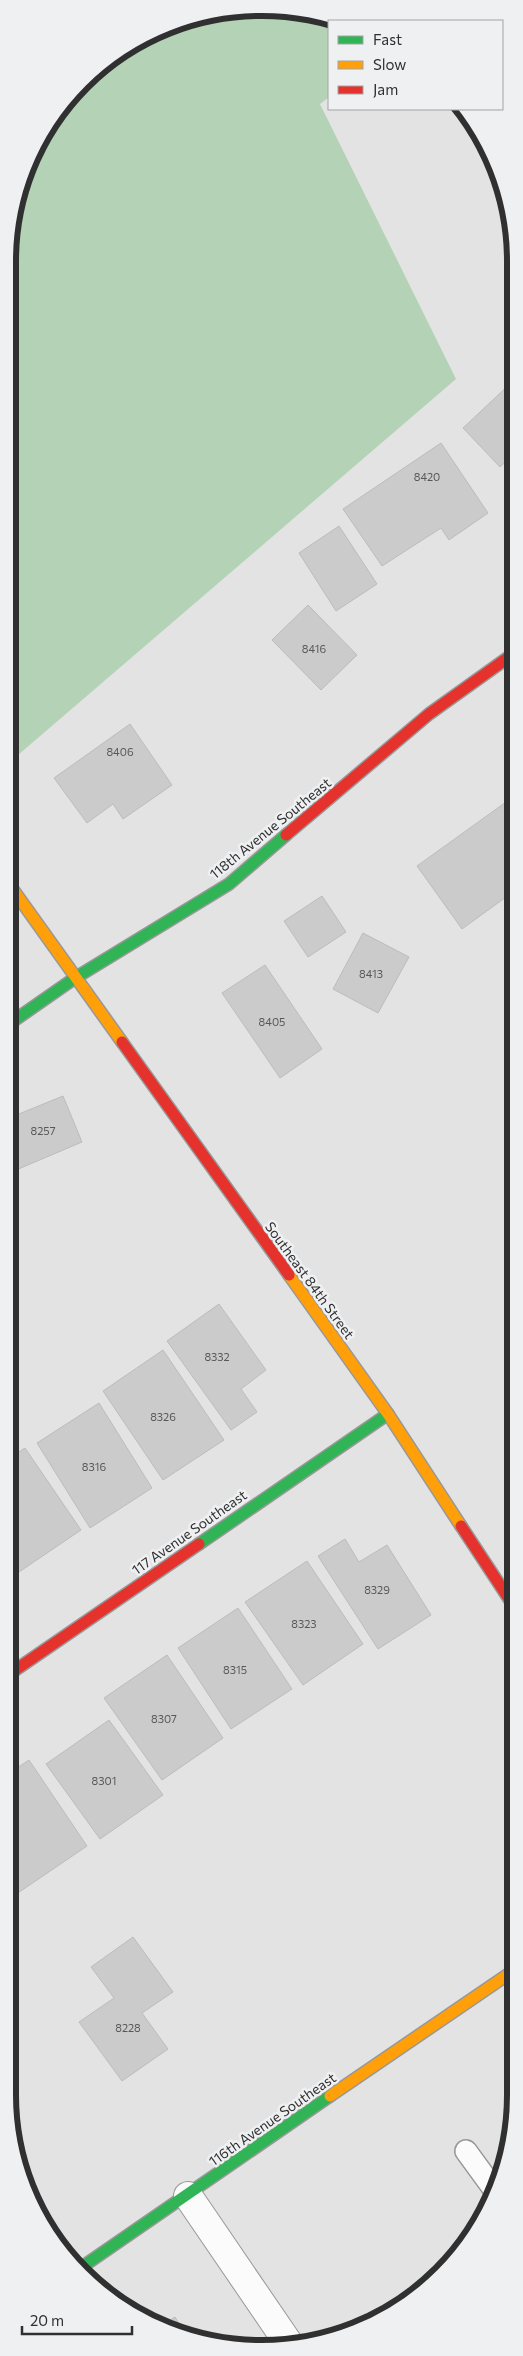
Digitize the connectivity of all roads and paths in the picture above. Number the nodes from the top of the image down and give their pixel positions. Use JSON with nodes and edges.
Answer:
{"nodes":[{"id":1,"x":507,"y":658,"type":"edge"},
{"id":2,"x":16,"y":894,"type":"edge"},
{"id":3,"x":75,"y":978,"type":"junction"},
{"id":4,"x":16,"y":1019,"type":"edge"},
{"id":5,"x":388,"y":1414,"type":"junction"},
{"id":6,"x":507,"y":1596,"type":"edge"},
{"id":7,"x":16,"y":1670,"type":"edge"},
{"id":8,"x":507,"y":1967,"type":"edge"},
{"id":9,"x":507,"y":1975,"type":"edge"},
{"id":10,"x":480,"y":1992,"type":"junction"},
{"id":11,"x":466,"y":2151,"type":"dead end"},
{"id":12,"x":490,"y":2184,"type":"edge"},
{"id":13,"x":188,"y":2196,"type":"junction"},
{"id":14,"x":86,"y":2265,"type":"edge"},
{"id":15,"x":285,"y":2339,"type":"edge"}],
"edges":[{"from":1,"to":3,"type":"street","name":"118th Avenue Southeast"},
{"from":2,"to":3,"type":"street","name":"Southeast 84th Street"},
{"from":3,"to":4,"type":"street","name":"118th Avenue Southeast"},
{"from":3,"to":5,"type":"street","name":"Southeast 84th Street"},
{"from":5,"to":6,"type":"street","name":"Southeast 84th Street"},
{"from":5,"to":7,"type":"street","name":"117 Avenue Southeast"},
{"from":8,"to":10,"type":"street","name":"116th Avenue Southeast"},
{"from":9,"to":10,"type":"street","name":"116th Avenue Southeast"},
{"from":10,"to":13,"type":"street","name":"116th Avenue Southeast"},
{"from":11,"to":12,"type":"lane"},
{"from":13,"to":14,"type":"street","name":"116th Avenue Southeast"},
{"from":13,"to":15,"type":"street"}]}
